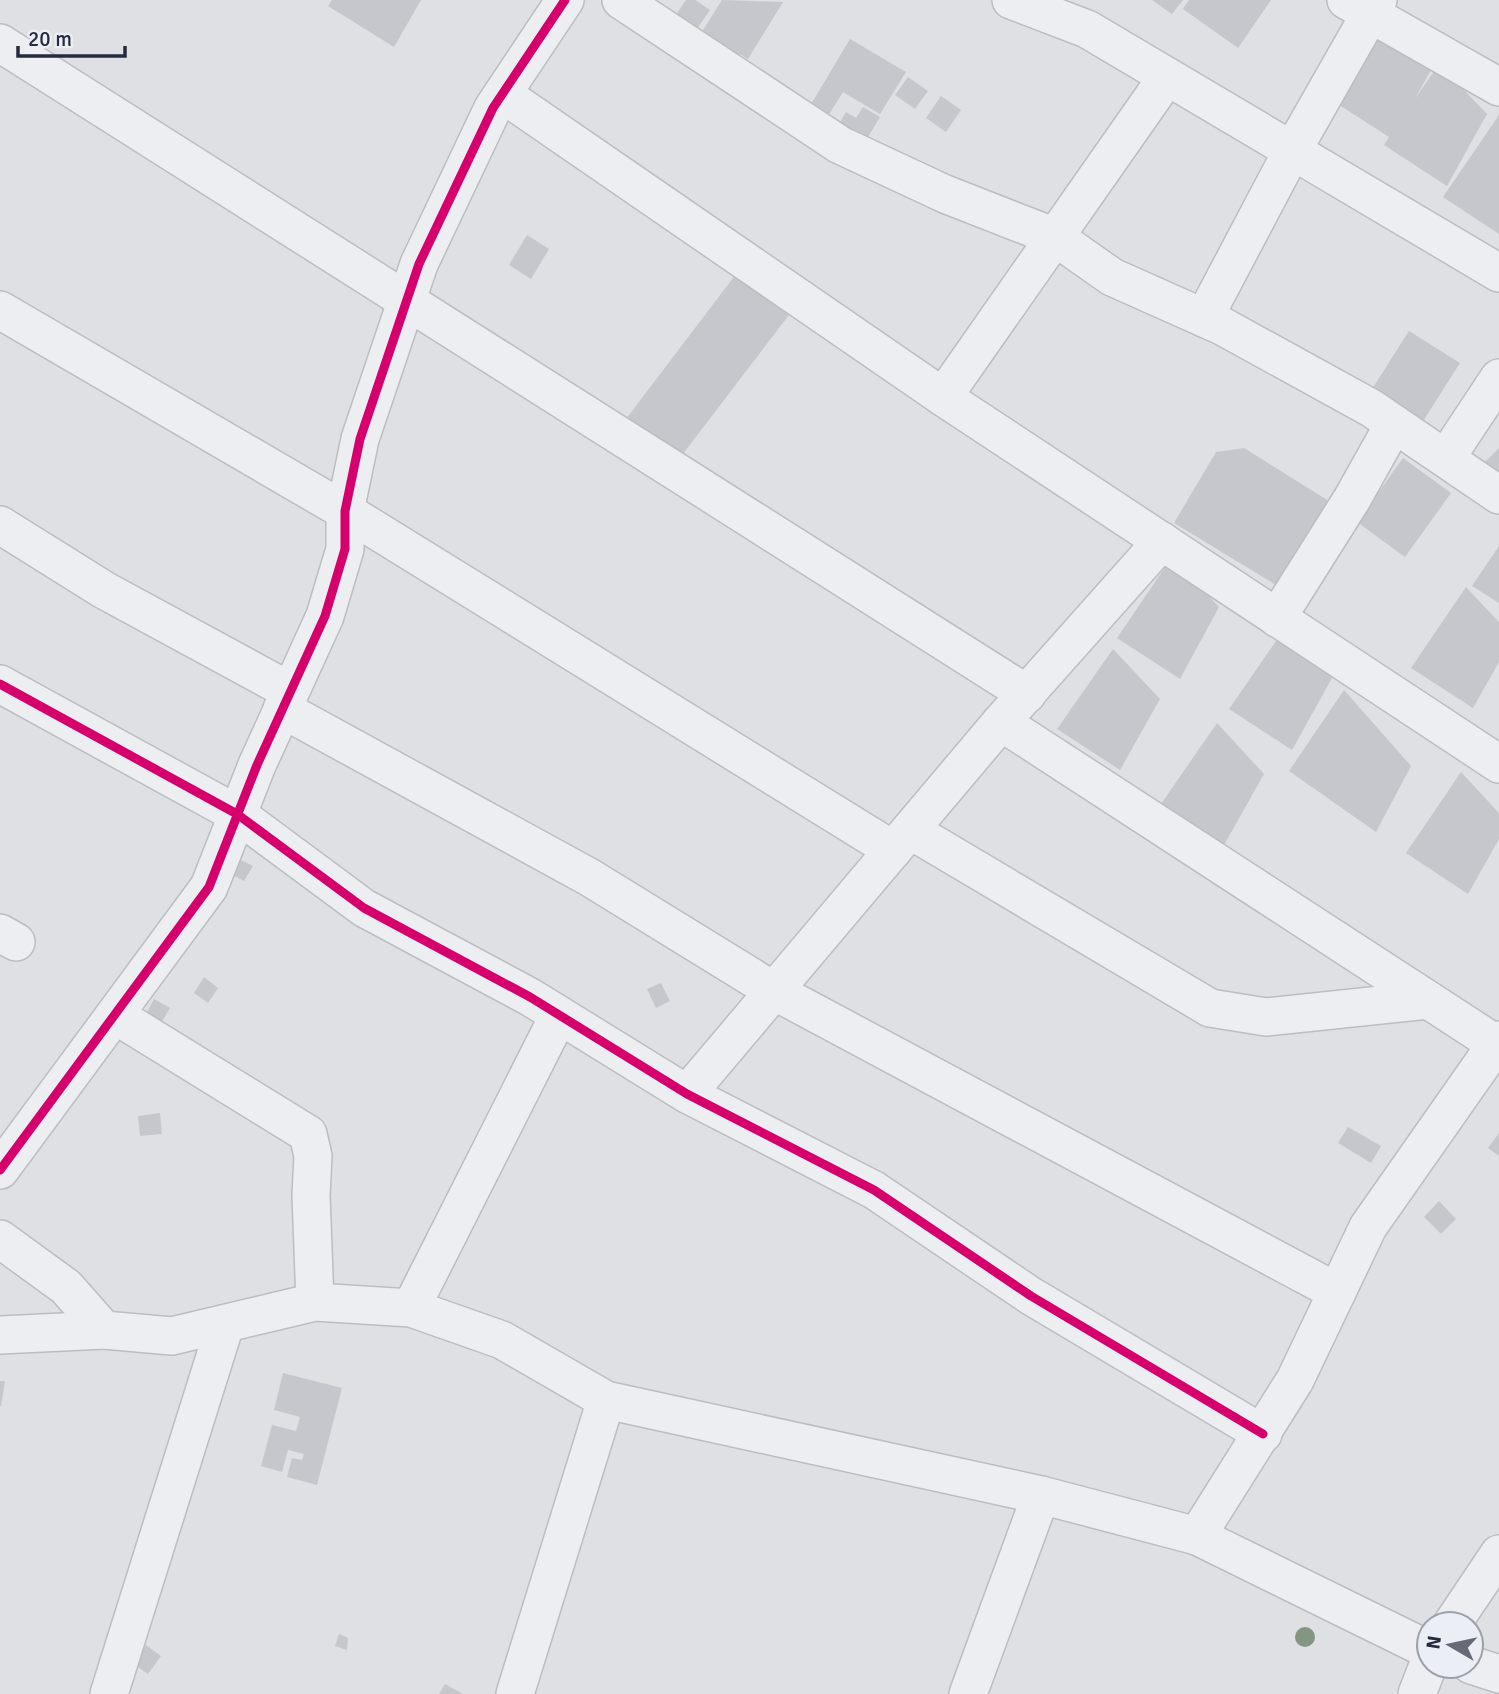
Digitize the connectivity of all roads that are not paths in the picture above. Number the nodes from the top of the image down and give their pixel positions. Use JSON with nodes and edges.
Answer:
{"nodes":[{"id":1,"x":565,"y":0,"type":"edge"},
{"id":2,"x":621,"y":0,"type":"edge"},
{"id":3,"x":1011,"y":0,"type":"edge"},
{"id":4,"x":1365,"y":5,"type":"edge"},
{"id":5,"x":0,"y":43,"type":"edge"},
{"id":6,"x":1167,"y":77,"type":"junction"},
{"id":7,"x":1499,"y":87,"type":"edge"},
{"id":8,"x":504,"y":95,"type":"junction"},
{"id":9,"x":1291,"y":153,"type":"junction"},
{"id":10,"x":1055,"y":237,"type":"junction"},
{"id":11,"x":1499,"y":274,"type":"edge"},
{"id":12,"x":405,"y":300,"type":"junction"},
{"id":13,"x":0,"y":310,"type":"edge"},
{"id":14,"x":1204,"y":318,"type":"junction"},
{"id":15,"x":1499,"y":378,"type":"edge"},
{"id":16,"x":943,"y":397,"type":"junction"},
{"id":17,"x":1394,"y":424,"type":"junction"},
{"id":18,"x":1446,"y":458,"type":"junction"},
{"id":19,"x":1499,"y":495,"type":"edge"},
{"id":20,"x":345,"y":511,"type":"junction"},
{"id":21,"x":0,"y":525,"type":"edge"},
{"id":22,"x":1162,"y":541,"type":"junction"},
{"id":23,"x":1277,"y":618,"type":"junction"},
{"id":24,"x":0,"y":684,"type":"edge"},
{"id":25,"x":1027,"y":694,"type":"junction"},
{"id":26,"x":286,"y":700,"type":"junction"},
{"id":27,"x":1001,"y":722,"type":"junction"},
{"id":28,"x":1499,"y":764,"type":"edge"},
{"id":29,"x":237,"y":814,"type":"junction"},
{"id":30,"x":901,"y":840,"type":"junction"},
{"id":31,"x":774,"y":991,"type":"junction"},
{"id":32,"x":1428,"y":1000,"type":"junction"},
{"id":33,"x":115,"y":1015,"type":"junction"},
{"id":34,"x":559,"y":1015,"type":"junction"},
{"id":35,"x":1497,"y":1042,"type":"edge"},
{"id":36,"x":687,"y":1094,"type":"junction"},
{"id":37,"x":0,"y":1170,"type":"edge"},
{"id":38,"x":0,"y":1239,"type":"edge"},
{"id":39,"x":1337,"y":1292,"type":"junction"},
{"id":40,"x":315,"y":1302,"type":"junction"},
{"id":41,"x":411,"y":1308,"type":"junction"},
{"id":42,"x":225,"y":1325,"type":"junction"},
{"id":43,"x":104,"y":1330,"type":"junction"},
{"id":44,"x":0,"y":1335,"type":"edge"},
{"id":45,"x":606,"y":1401,"type":"junction"},
{"id":46,"x":1262,"y":1434,"type":"junction"},
{"id":47,"x":1041,"y":1495,"type":"junction"},
{"id":48,"x":1197,"y":1536,"type":"junction"},
{"id":49,"x":1499,"y":1554,"type":"edge"},
{"id":50,"x":1461,"y":1610,"type":"edge"},
{"id":51,"x":1415,"y":1643,"type":"edge"},
{"id":52,"x":109,"y":1694,"type":"edge"},
{"id":53,"x":515,"y":1694,"type":"edge"},
{"id":54,"x":968,"y":1694,"type":"edge"}],
"edges":[{"from":1,"to":8,"type":"street"},
{"from":2,"to":10,"type":"street"},
{"from":3,"to":6,"type":"street"},
{"from":4,"to":7,"type":"street"},
{"from":4,"to":9,"type":"street"},
{"from":5,"to":12,"type":"street"},
{"from":6,"to":9,"type":"street"},
{"from":6,"to":10,"type":"street"},
{"from":8,"to":12,"type":"street"},
{"from":8,"to":16,"type":"street"},
{"from":9,"to":11,"type":"street"},
{"from":9,"to":14,"type":"street"},
{"from":10,"to":14,"type":"street"},
{"from":10,"to":16,"type":"street"},
{"from":12,"to":20,"type":"street"},
{"from":12,"to":25,"type":"street"},
{"from":13,"to":20,"type":"street"},
{"from":14,"to":17,"type":"street"},
{"from":15,"to":18,"type":"street"},
{"from":16,"to":22,"type":"street"},
{"from":17,"to":18,"type":"street"},
{"from":17,"to":23,"type":"street"},
{"from":18,"to":19,"type":"street"},
{"from":20,"to":26,"type":"street"},
{"from":20,"to":30,"type":"street"},
{"from":21,"to":26,"type":"street"},
{"from":22,"to":23,"type":"street"},
{"from":22,"to":25,"type":"street"},
{"from":23,"to":28,"type":"street"},
{"from":24,"to":29,"type":"street"},
{"from":25,"to":27,"type":"street"},
{"from":26,"to":29,"type":"street"},
{"from":26,"to":31,"type":"street"},
{"from":27,"to":30,"type":"street"},
{"from":27,"to":32,"type":"street"},
{"from":29,"to":33,"type":"street"},
{"from":29,"to":34,"type":"street"},
{"from":30,"to":31,"type":"street"},
{"from":30,"to":32,"type":"street"},
{"from":31,"to":36,"type":"street"},
{"from":31,"to":39,"type":"street"},
{"from":32,"to":35,"type":"street"},
{"from":33,"to":37,"type":"street"},
{"from":33,"to":40,"type":"street"},
{"from":34,"to":36,"type":"street"},
{"from":34,"to":41,"type":"street"},
{"from":35,"to":39,"type":"street"},
{"from":36,"to":46,"type":"street"},
{"from":38,"to":43,"type":"street"},
{"from":39,"to":46,"type":"street"},
{"from":40,"to":41,"type":"street"},
{"from":40,"to":42,"type":"street"},
{"from":41,"to":45,"type":"street"},
{"from":42,"to":43,"type":"street"},
{"from":42,"to":52,"type":"street"},
{"from":43,"to":44,"type":"street"},
{"from":45,"to":47,"type":"street"},
{"from":45,"to":53,"type":"street"},
{"from":46,"to":48,"type":"street"},
{"from":47,"to":48,"type":"street"},
{"from":47,"to":54,"type":"street"},
{"from":48,"to":51,"type":"street"},
{"from":49,"to":50,"type":"street"}]}
